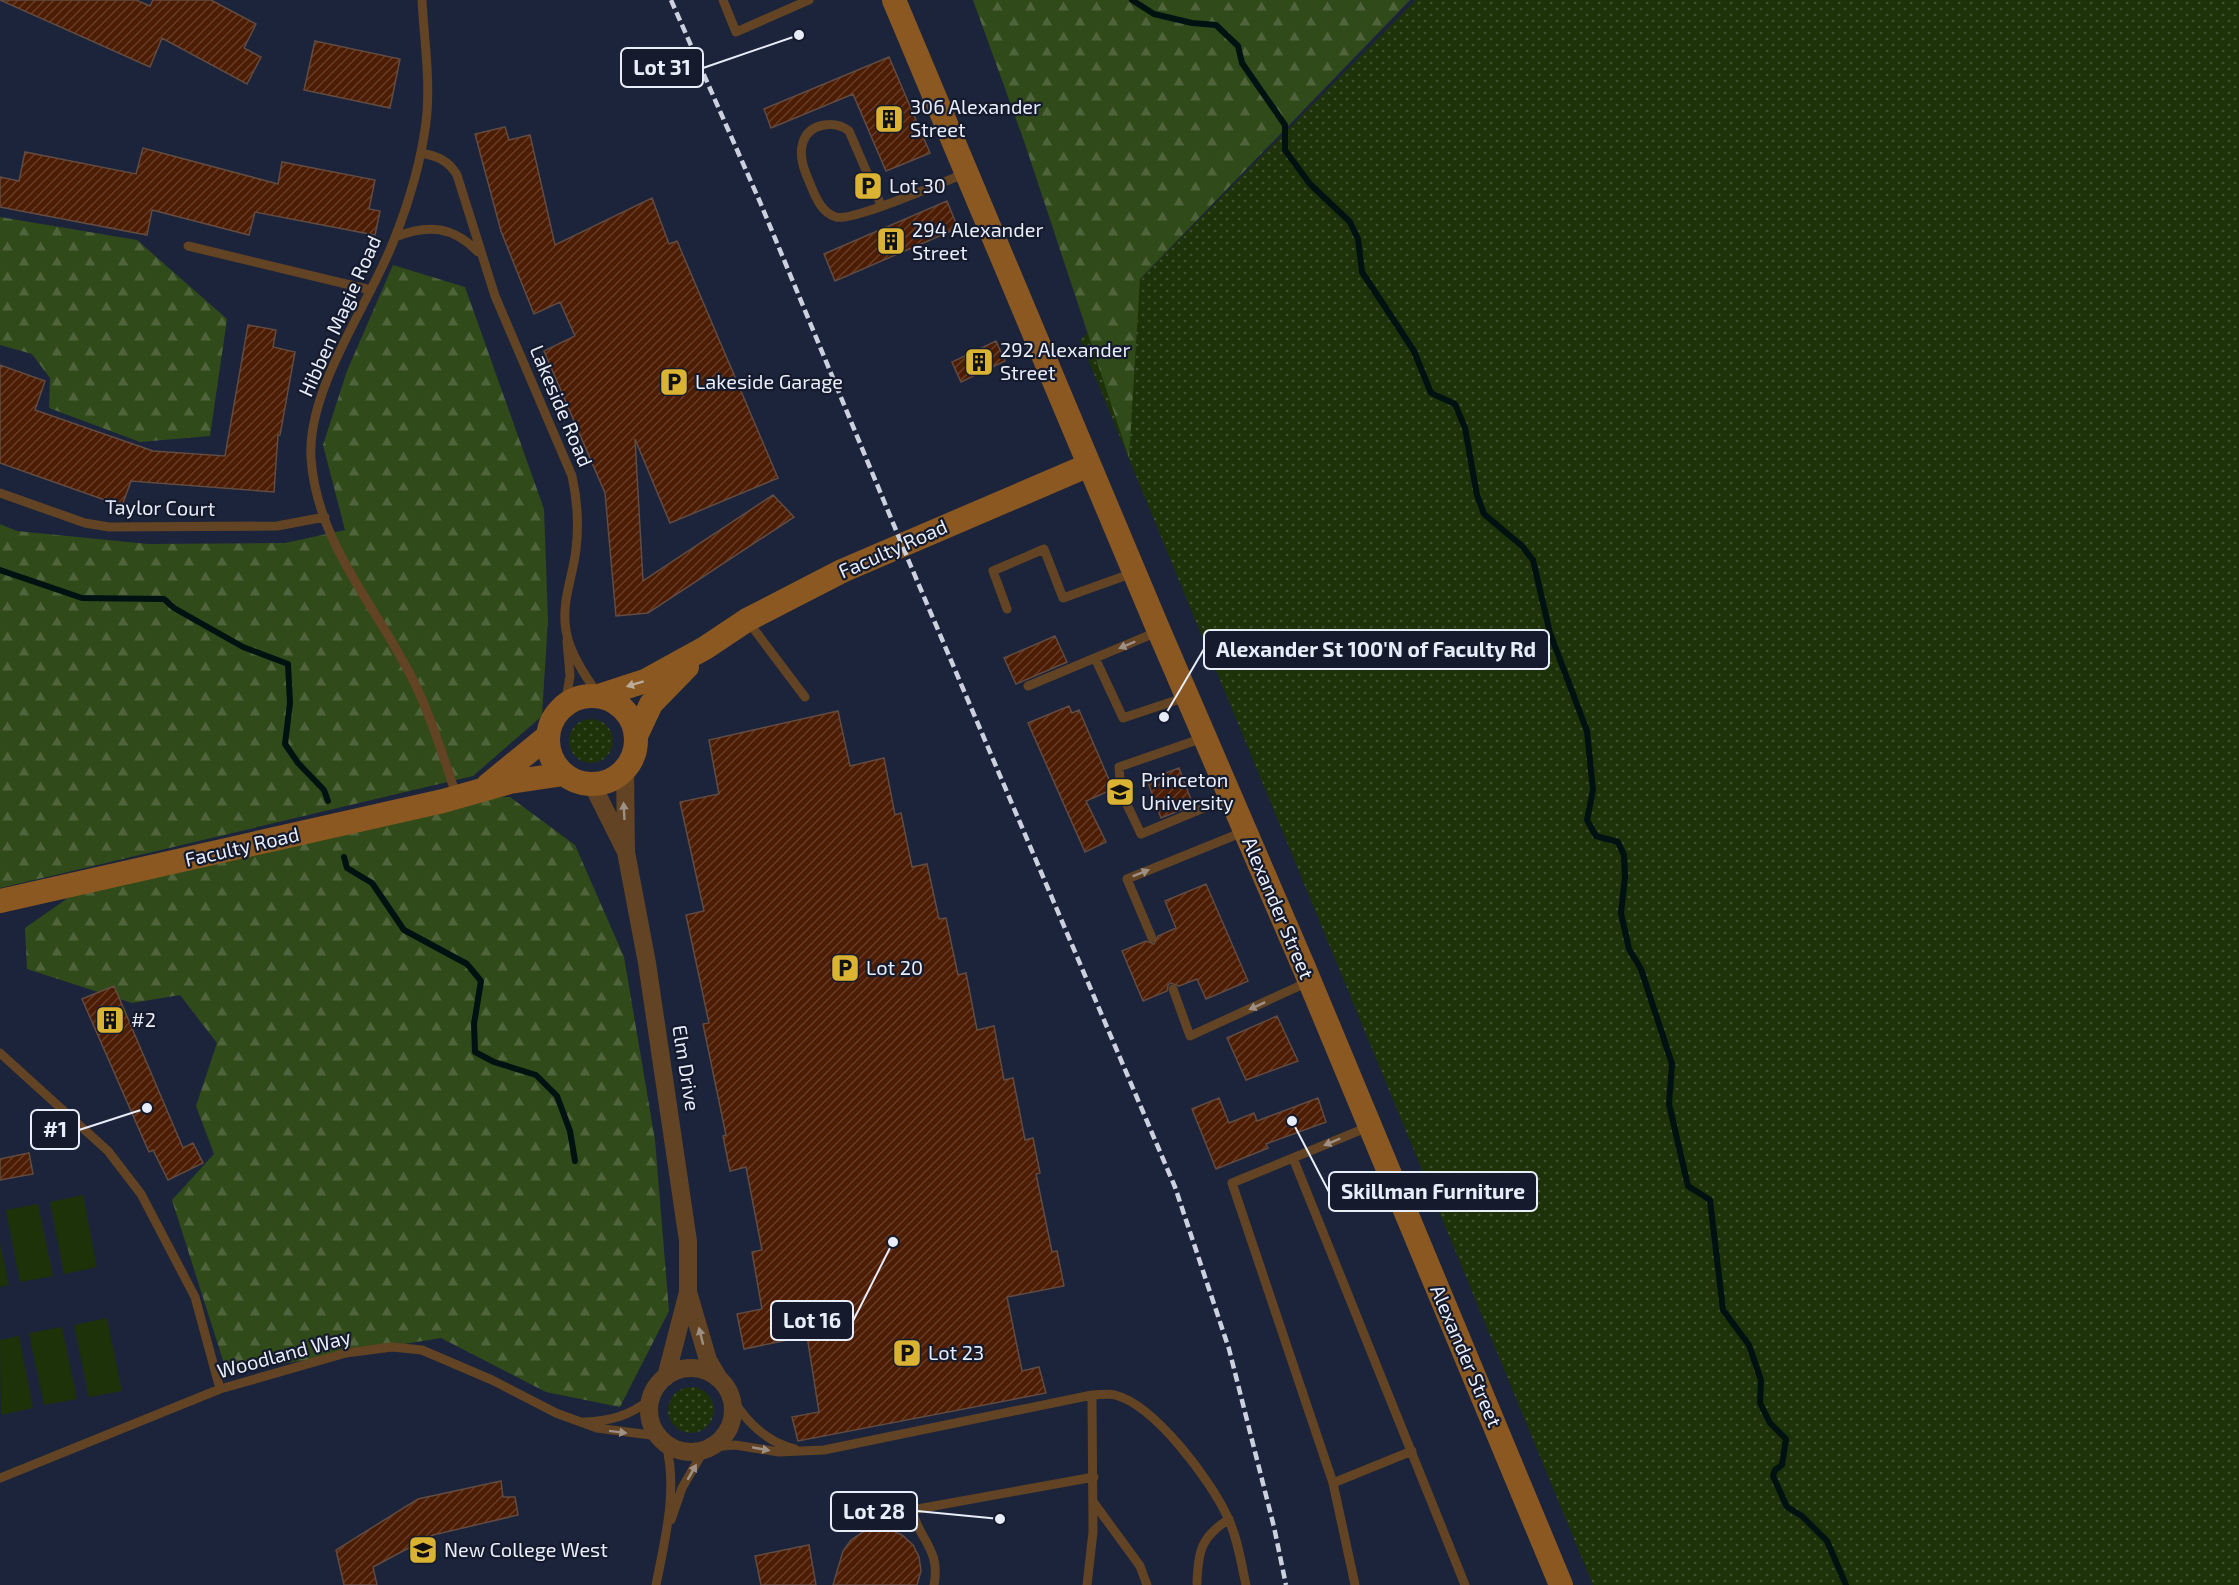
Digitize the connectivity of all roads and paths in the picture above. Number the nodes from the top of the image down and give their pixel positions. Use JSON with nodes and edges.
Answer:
{"nodes":[{"id":1,"x":422,"y":0,"type":"edge"},
{"id":2,"x":723,"y":0,"type":"edge"},
{"id":3,"x":809,"y":0,"type":"edge"},
{"id":4,"x":894,"y":0,"type":"edge"},
{"id":5,"x":421,"y":153,"type":"junction"},
{"id":6,"x":966,"y":173,"type":"junction"},
{"id":7,"x":881,"y":206,"type":"junction"},
{"id":8,"x":395,"y":237,"type":"junction"},
{"id":9,"x":188,"y":246,"type":"dead end"},
{"id":10,"x":479,"y":253,"type":"junction"},
{"id":11,"x":371,"y":290,"type":"junction"},
{"id":12,"x":1089,"y":465,"type":"junction"},
{"id":13,"x":0,"y":493,"type":"edge"},
{"id":14,"x":325,"y":517,"type":"junction"},
{"id":15,"x":1135,"y":573,"type":"junction"},
{"id":16,"x":1007,"y":609,"type":"dead end"},
{"id":17,"x":747,"y":620,"type":"junction"},
{"id":18,"x":1159,"y":631,"type":"junction"},
{"id":19,"x":566,"y":633,"type":"junction"},
{"id":20,"x":705,"y":648,"type":"junction"},
{"id":21,"x":1095,"y":658,"type":"junction"},
{"id":22,"x":1028,"y":686,"type":"dead end"},
{"id":23,"x":599,"y":696,"type":"junction"},
{"id":24,"x":805,"y":697,"type":"dead end"},
{"id":25,"x":1188,"y":697,"type":"junction"},
{"id":26,"x":565,"y":704,"type":"junction"},
{"id":27,"x":548,"y":736,"type":"junction"},
{"id":28,"x":636,"y":736,"type":"junction"},
{"id":29,"x":1205,"y":738,"type":"junction"},
{"id":30,"x":625,"y":769,"type":"junction"},
{"id":31,"x":564,"y":774,"type":"junction"},
{"id":32,"x":592,"y":784,"type":"junction"},
{"id":33,"x":484,"y":788,"type":"junction"},
{"id":34,"x":457,"y":797,"type":"junction"},
{"id":35,"x":1231,"y":797,"type":"junction"},
{"id":36,"x":1245,"y":831,"type":"junction"},
{"id":37,"x":626,"y":852,"type":"junction"},
{"id":38,"x":0,"y":902,"type":"edge"},
{"id":39,"x":1152,"y":938,"type":"dead end"},
{"id":40,"x":1310,"y":981,"type":"junction"},
{"id":41,"x":1173,"y":989,"type":"dead end"},
{"id":42,"x":0,"y":1053,"type":"edge"},
{"id":43,"x":1370,"y":1126,"type":"junction"},
{"id":44,"x":1293,"y":1158,"type":"junction"},
{"id":45,"x":688,"y":1292,"type":"junction"},
{"id":46,"x":666,"y":1377,"type":"junction"},
{"id":47,"x":719,"y":1378,"type":"junction"},
{"id":48,"x":220,"y":1389,"type":"junction"},
{"id":49,"x":1092,"y":1395,"type":"junction"},
{"id":50,"x":732,"y":1398,"type":"junction"},
{"id":51,"x":651,"y":1399,"type":"junction"},
{"id":52,"x":578,"y":1422,"type":"junction"},
{"id":53,"x":662,"y":1440,"type":"junction"},
{"id":54,"x":708,"y":1449,"type":"junction"},
{"id":55,"x":809,"y":1451,"type":"junction"},
{"id":56,"x":1412,"y":1451,"type":"junction"},
{"id":57,"x":1094,"y":1477,"type":"junction"},
{"id":58,"x":0,"y":1478,"type":"edge"},
{"id":59,"x":1333,"y":1483,"type":"junction"},
{"id":60,"x":1094,"y":1503,"type":"junction"},
{"id":61,"x":1229,"y":1519,"type":"junction"},
{"id":62,"x":666,"y":1533,"type":"junction"},
{"id":63,"x":1197,"y":1583,"type":"dead end"},
{"id":64,"x":656,"y":1585,"type":"edge"},
{"id":65,"x":934,"y":1585,"type":"edge"},
{"id":66,"x":1088,"y":1585,"type":"edge"},
{"id":67,"x":1147,"y":1585,"type":"edge"},
{"id":68,"x":1245,"y":1585,"type":"edge"},
{"id":69,"x":1355,"y":1585,"type":"edge"},
{"id":70,"x":1465,"y":1585,"type":"edge"},
{"id":71,"x":1561,"y":1585,"type":"edge"}],
"edges":[{"from":1,"to":5,"type":"lane","name":"Hibben Magie Road"},
{"from":2,"to":3,"type":"lane"},
{"from":4,"to":6,"type":"main road","name":"Alexander Street"},
{"from":5,"to":8,"type":"lane","name":"Hibben Magie Road"},
{"from":5,"to":10,"type":"lane","name":"Lakeside Road"},
{"from":6,"to":7,"type":"lane"},
{"from":6,"to":12,"type":"main road","name":"Alexander Street"},
{"from":7,"to":7,"type":"lane"},
{"from":8,"to":10,"type":"lane"},
{"from":8,"to":11,"type":"lane","name":"Hibben Magie Road"},
{"from":9,"to":11,"type":"lane"},
{"from":10,"to":19,"type":"lane","name":"Lakeside Road"},
{"from":11,"to":14,"type":"lane","name":"Hibben Magie Road"},
{"from":12,"to":15,"type":"main road","name":"Alexander Street"},
{"from":12,"to":17,"type":"main road","name":"Faculty Road"},
{"from":13,"to":14,"type":"lane","name":"Taylor Court"},
{"from":14,"to":34,"type":"lane","name":"Hibben Magie Road"},
{"from":15,"to":16,"type":"lane"},
{"from":15,"to":18,"type":"main road","name":"Alexander Street"},
{"from":17,"to":20,"type":"main road","name":"Faculty Road"},
{"from":17,"to":24,"type":"lane"},
{"from":18,"to":21,"type":"lane","one_way":true},
{"from":18,"to":25,"type":"main road","name":"Alexander Street"},
{"from":19,"to":23,"type":"lane","name":"Lakeside Road"},
{"from":19,"to":26,"type":"lane"},
{"from":20,"to":23,"type":"main road","name":"Faculty Road","one_way":true},
{"from":20,"to":28,"type":"main road","name":"Faculty Road"},
{"from":21,"to":22,"type":"lane"},
{"from":21,"to":25,"type":"lane"},
{"from":23,"to":26,"type":"main road"},
{"from":23,"to":28,"type":"main road"},
{"from":25,"to":29,"type":"main road","name":"Alexander Street"},
{"from":26,"to":27,"type":"main road"},
{"from":27,"to":31,"type":"main road"},
{"from":27,"to":33,"type":"main road","name":"Faculty Road"},
{"from":28,"to":30,"type":"main road"},
{"from":29,"to":35,"type":"main road","name":"Alexander Street"},
{"from":29,"to":35,"type":"lane"},
{"from":30,"to":32,"type":"main road"},
{"from":37,"to":30,"type":"street","name":"Elm Drive","one_way":true},
{"from":31,"to":32,"type":"main road"},
{"from":31,"to":33,"type":"main road","name":"Faculty Road"},
{"from":32,"to":37,"type":"street","name":"Elm Drive"},
{"from":33,"to":34,"type":"main road","name":"Faculty Road"},
{"from":34,"to":38,"type":"main road","name":"Faculty Road"},
{"from":35,"to":36,"type":"main road","name":"Alexander Street"},
{"from":39,"to":36,"type":"lane","one_way":true},
{"from":36,"to":40,"type":"main road","name":"Alexander Street"},
{"from":37,"to":45,"type":"street","name":"Elm Drive"},
{"from":40,"to":41,"type":"lane","one_way":true},
{"from":40,"to":43,"type":"main road","name":"Alexander Street"},
{"from":42,"to":48,"type":"lane"},
{"from":43,"to":44,"type":"lane","one_way":true},
{"from":43,"to":71,"type":"main road","name":"Alexander Street"},
{"from":44,"to":56,"type":"lane"},
{"from":44,"to":59,"type":"lane"},
{"from":45,"to":46,"type":"street","name":"Elm Drive"},
{"from":47,"to":45,"type":"street","name":"Elm Drive","one_way":true},
{"from":46,"to":47,"type":"street"},
{"from":46,"to":51,"type":"street"},
{"from":47,"to":50,"type":"street"},
{"from":48,"to":52,"type":"lane","name":"Woodland Way"},
{"from":48,"to":58,"type":"lane","name":"Woodland Way"},
{"from":49,"to":55,"type":"lane"},
{"from":49,"to":57,"type":"lane"},
{"from":49,"to":61,"type":"lane"},
{"from":50,"to":54,"type":"street"},
{"from":50,"to":55,"type":"lane"},
{"from":51,"to":52,"type":"lane"},
{"from":51,"to":53,"type":"street"},
{"from":52,"to":53,"type":"lane","name":"Woodland Way","one_way":true},
{"from":53,"to":54,"type":"street"},
{"from":53,"to":62,"type":"lane"},
{"from":54,"to":55,"type":"lane","one_way":true},
{"from":62,"to":54,"type":"lane","one_way":true},
{"from":56,"to":59,"type":"lane"},
{"from":56,"to":70,"type":"lane"},
{"from":57,"to":60,"type":"lane"},
{"from":57,"to":65,"type":"lane"},
{"from":59,"to":69,"type":"lane"},
{"from":60,"to":66,"type":"lane"},
{"from":60,"to":67,"type":"lane"},
{"from":61,"to":63,"type":"lane"},
{"from":61,"to":68,"type":"lane"},
{"from":62,"to":64,"type":"lane"}]}
